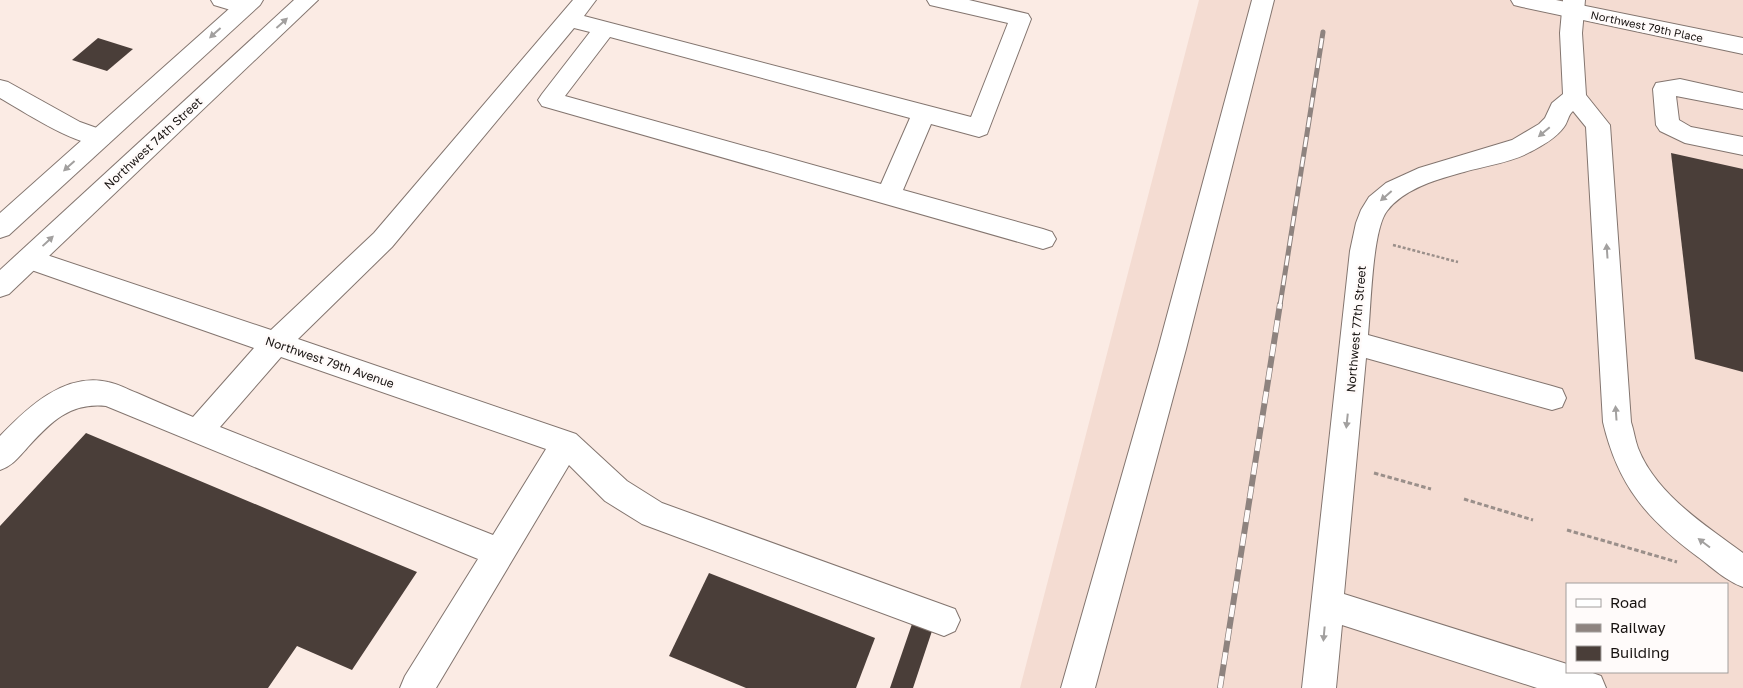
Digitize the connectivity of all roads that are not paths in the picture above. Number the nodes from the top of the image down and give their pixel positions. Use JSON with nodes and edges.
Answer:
{"nodes":[{"id":1,"x":308,"y":0,"type":"edge"},
{"id":2,"x":585,"y":0,"type":"edge"},
{"id":3,"x":938,"y":0,"type":"edge"},
{"id":4,"x":1263,"y":0,"type":"edge"},
{"id":5,"x":1522,"y":0,"type":"edge"},
{"id":6,"x":239,"y":2,"type":"edge"},
{"id":7,"x":1574,"y":5,"type":"edge"},
{"id":8,"x":569,"y":19,"type":"junction"},
{"id":9,"x":604,"y":28,"type":"junction"},
{"id":10,"x":1743,"y":46,"type":"edge"},
{"id":11,"x":230,"y":71,"type":"junction"},
{"id":12,"x":0,"y":88,"type":"edge"},
{"id":13,"x":1575,"y":97,"type":"junction"},
{"id":14,"x":1743,"y":101,"type":"edge"},
{"id":15,"x":924,"y":113,"type":"junction"},
{"id":16,"x":100,"y":138,"type":"junction"},
{"id":17,"x":1743,"y":146,"type":"edge"},
{"id":18,"x":888,"y":196,"type":"junction"},
{"id":19,"x":0,"y":228,"type":"edge"},
{"id":20,"x":1043,"y":239,"type":"dead end"},
{"id":21,"x":28,"y":259,"type":"junction"},
{"id":22,"x":0,"y":286,"type":"edge"},
{"id":23,"x":1355,"y":343,"type":"junction"},
{"id":24,"x":275,"y":344,"type":"junction"},
{"id":25,"x":1552,"y":398,"type":"dead end"},
{"id":26,"x":198,"y":432,"type":"junction"},
{"id":27,"x":566,"y":443,"type":"junction"},
{"id":28,"x":0,"y":456,"type":"edge"},
{"id":29,"x":500,"y":553,"type":"junction"},
{"id":30,"x":1743,"y":572,"type":"edge"},
{"id":31,"x":1327,"y":604,"type":"junction"},
{"id":32,"x":944,"y":620,"type":"dead end"},
{"id":33,"x":417,"y":688,"type":"edge"},
{"id":34,"x":1078,"y":688,"type":"edge"},
{"id":35,"x":1319,"y":688,"type":"edge"},
{"id":36,"x":1589,"y":688,"type":"edge"}],
"edges":[{"from":11,"to":1,"type":"street","name":"Northwest 74th Street","one_way":true},
{"from":2,"to":8,"type":"street"},
{"from":3,"to":15,"type":"street"},
{"from":4,"to":34,"type":"street"},
{"from":5,"to":7,"type":"street","name":"Northwest 79th Place"},
{"from":6,"to":11,"type":"street"},
{"from":6,"to":16,"type":"street","one_way":true},
{"from":7,"to":10,"type":"street","name":"Northwest 79th Place"},
{"from":7,"to":13,"type":"street"},
{"from":8,"to":9,"type":"street"},
{"from":8,"to":24,"type":"street"},
{"from":9,"to":15,"type":"street"},
{"from":9,"to":18,"type":"street"},
{"from":21,"to":11,"type":"street","name":"Northwest 74th Street","one_way":true},
{"from":12,"to":16,"type":"street"},
{"from":13,"to":23,"type":"street","name":"Northwest 77th Street","one_way":true},
{"from":30,"to":13,"type":"street","one_way":true},
{"from":14,"to":17,"type":"street"},
{"from":15,"to":18,"type":"street"},
{"from":16,"to":19,"type":"street","one_way":true},
{"from":18,"to":20,"type":"street"},
{"from":21,"to":22,"type":"street","name":"Northwest 74th Street"},
{"from":21,"to":24,"type":"street","name":"Northwest 79th Avenue"},
{"from":23,"to":25,"type":"street"},
{"from":23,"to":31,"type":"street","name":"Northwest 77th Street","one_way":true},
{"from":24,"to":26,"type":"street"},
{"from":24,"to":27,"type":"street","name":"Northwest 79th Avenue"},
{"from":26,"to":28,"type":"street"},
{"from":26,"to":29,"type":"street"},
{"from":27,"to":29,"type":"street"},
{"from":27,"to":32,"type":"street","name":"Northwest 79th Avenue"},
{"from":29,"to":33,"type":"street"},
{"from":31,"to":35,"type":"street","name":"Northwest 77th Street","one_way":true},
{"from":31,"to":36,"type":"street"}]}
